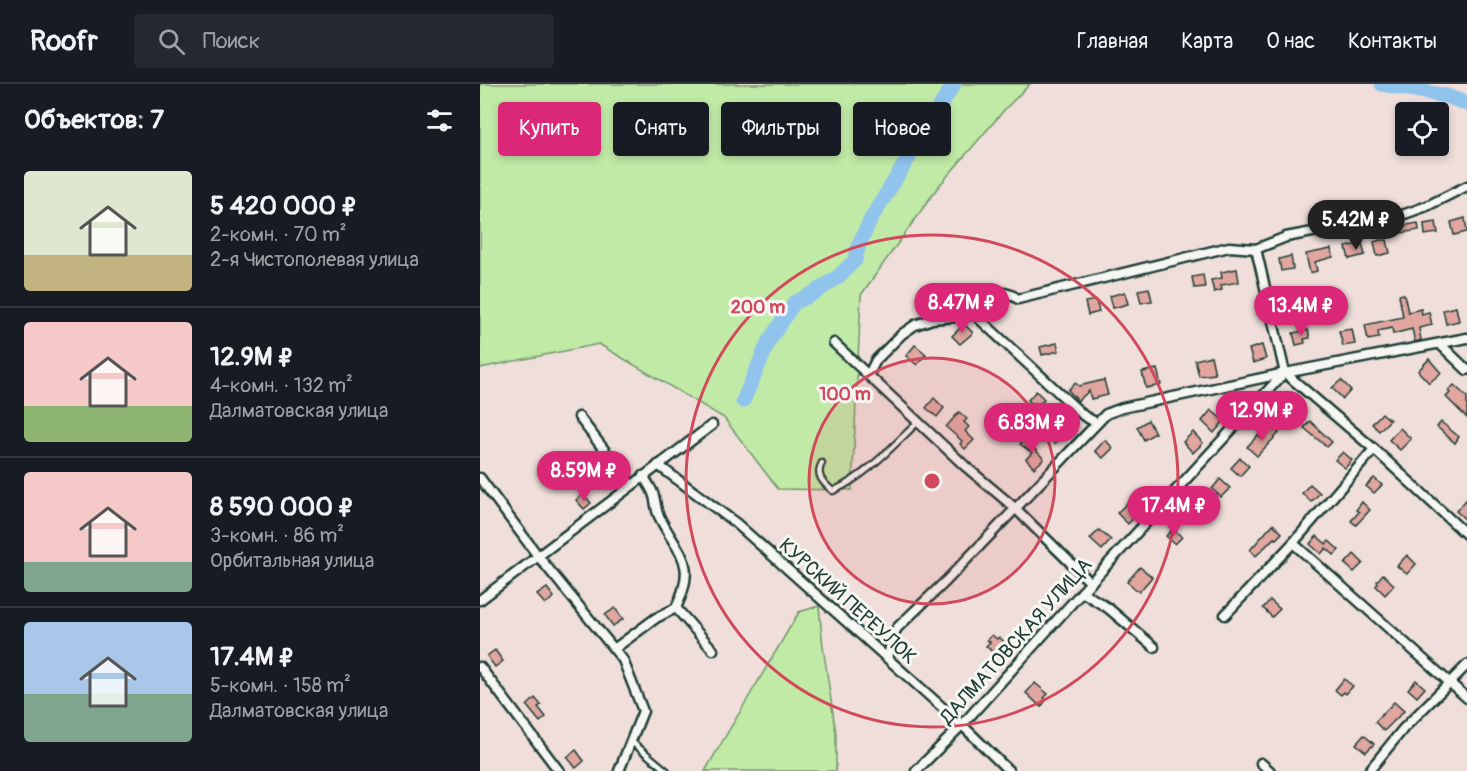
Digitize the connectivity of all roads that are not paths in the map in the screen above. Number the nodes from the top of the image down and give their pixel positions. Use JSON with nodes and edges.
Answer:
{"nodes":[{"id":1,"x":1467,"y":186,"type":"edge"},
{"id":2,"x":1256,"y":249,"type":"junction"},
{"id":3,"x":974,"y":314,"type":"junction"},
{"id":4,"x":1467,"y":338,"type":"edge"},
{"id":5,"x":834,"y":343,"type":"dead end"},
{"id":6,"x":1440,"y":344,"type":"junction"},
{"id":7,"x":1467,"y":370,"type":"edge"},
{"id":8,"x":1285,"y":373,"type":"junction"},
{"id":9,"x":869,"y":374,"type":"junction"},
{"id":10,"x":579,"y":417,"type":"dead end"},
{"id":11,"x":919,"y":421,"type":"junction"},
{"id":12,"x":1097,"y":423,"type":"junction"},
{"id":13,"x":712,"y":425,"type":"dead end"},
{"id":14,"x":1374,"y":449,"type":"junction"},
{"id":15,"x":822,"y":463,"type":"dead end"},
{"id":16,"x":658,"y":465,"type":"junction"},
{"id":17,"x":643,"y":476,"type":"junction"},
{"id":18,"x":480,"y":478,"type":"edge"},
{"id":19,"x":631,"y":485,"type":"junction"},
{"id":20,"x":1015,"y":508,"type":"junction"},
{"id":21,"x":1467,"y":535,"type":"edge"},
{"id":22,"x":1293,"y":543,"type":"junction"},
{"id":23,"x":538,"y":556,"type":"junction"},
{"id":24,"x":1091,"y":583,"type":"junction"},
{"id":25,"x":1082,"y":592,"type":"junction"},
{"id":26,"x":480,"y":600,"type":"edge"},
{"id":27,"x":676,"y":608,"type":"junction"},
{"id":28,"x":1225,"y":615,"type":"dead end"},
{"id":29,"x":1154,"y":647,"type":"dead end"},
{"id":30,"x":614,"y":649,"type":"junction"},
{"id":31,"x":713,"y":650,"type":"dead end"},
{"id":32,"x":888,"y":657,"type":"junction"},
{"id":33,"x":1467,"y":665,"type":"edge"},
{"id":34,"x":480,"y":667,"type":"edge"},
{"id":35,"x":1451,"y":682,"type":"junction"},
{"id":36,"x":1467,"y":698,"type":"edge"},
{"id":37,"x":963,"y":725,"type":"junction"},
{"id":38,"x":632,"y":742,"type":"junction"},
{"id":39,"x":1261,"y":763,"type":"dead end"},
{"id":40,"x":559,"y":771,"type":"edge"},
{"id":41,"x":619,"y":771,"type":"edge"},
{"id":42,"x":667,"y":771,"type":"edge"},
{"id":43,"x":916,"y":771,"type":"edge"},
{"id":44,"x":1009,"y":771,"type":"edge"},
{"id":45,"x":1270,"y":771,"type":"edge"},
{"id":46,"x":1369,"y":771,"type":"edge"}],
"edges":[{"from":1,"to":2,"type":"street"},
{"from":2,"to":3,"type":"street"},
{"from":2,"to":8,"type":"street"},
{"from":3,"to":9,"type":"street"},
{"from":3,"to":12,"type":"street"},
{"from":4,"to":6,"type":"street"},
{"from":5,"to":9,"type":"street"},
{"from":6,"to":7,"type":"street"},
{"from":6,"to":8,"type":"street"},
{"from":8,"to":12,"type":"street"},
{"from":8,"to":14,"type":"street"},
{"from":8,"to":24,"type":"street","name":"ДАЛМАТОВСКАЯ УЛИЦА"},
{"from":9,"to":11,"type":"street"},
{"from":10,"to":19,"type":"street"},
{"from":11,"to":15,"type":"lane"},
{"from":11,"to":20,"type":"street"},
{"from":12,"to":20,"type":"street"},
{"from":13,"to":16,"type":"street"},
{"from":14,"to":21,"type":"street"},
{"from":14,"to":22,"type":"street"},
{"from":16,"to":17,"type":"street"},
{"from":16,"to":32,"type":"street","name":"КУРСКИЙ ПЕРЕУЛОК"},
{"from":17,"to":19,"type":"street"},
{"from":17,"to":27,"type":"street"},
{"from":18,"to":23,"type":"street"},
{"from":19,"to":23,"type":"street"},
{"from":20,"to":24,"type":"street"},
{"from":20,"to":32,"type":"street"},
{"from":22,"to":28,"type":"street"},
{"from":22,"to":35,"type":"street"},
{"from":23,"to":26,"type":"street"},
{"from":23,"to":30,"type":"street"},
{"from":24,"to":25,"type":"street","name":"ДАЛМАТОВСКАЯ УЛИЦА"},
{"from":25,"to":29,"type":"street"},
{"from":25,"to":37,"type":"street","name":"ДАЛМАТОВСКАЯ УЛИЦА"},
{"from":27,"to":30,"type":"street"},
{"from":27,"to":31,"type":"street"},
{"from":30,"to":38,"type":"street"},
{"from":32,"to":37,"type":"street","name":"КУРСКИЙ ПЕРЕУЛОК"},
{"from":33,"to":35,"type":"street"},
{"from":34,"to":40,"type":"street"},
{"from":35,"to":36,"type":"street"},
{"from":35,"to":46,"type":"street"},
{"from":37,"to":43,"type":"street","name":"ДАЛМАТОВСКАЯ УЛИЦА"},
{"from":37,"to":44,"type":"street","name":"КУРСКИЙ ПЕРЕУЛОК"},
{"from":38,"to":41,"type":"street"},
{"from":38,"to":42,"type":"lane"},
{"from":39,"to":45,"type":"street"}]}
